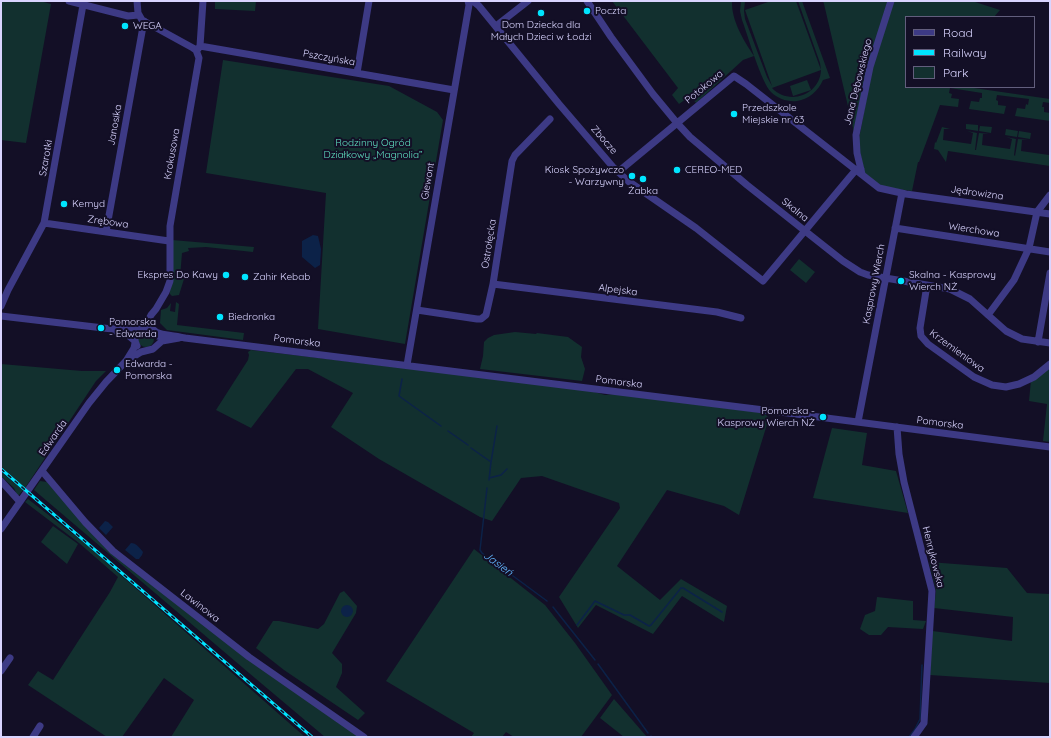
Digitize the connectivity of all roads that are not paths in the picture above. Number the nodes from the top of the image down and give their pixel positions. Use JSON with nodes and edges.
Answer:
{"nodes":[{"id":1,"x":68,"y":1,"type":"edge"},
{"id":2,"x":138,"y":1,"type":"edge"},
{"id":3,"x":203,"y":1,"type":"edge"},
{"id":4,"x":369,"y":1,"type":"edge"},
{"id":5,"x":468,"y":1,"type":"edge"},
{"id":6,"x":473,"y":1,"type":"edge"},
{"id":7,"x":528,"y":1,"type":"edge"},
{"id":8,"x":588,"y":1,"type":"edge"},
{"id":9,"x":891,"y":1,"type":"edge"},
{"id":10,"x":80,"y":3,"type":"edge"},
{"id":11,"x":138,"y":15,"type":"junction"},
{"id":12,"x":144,"y":21,"type":"junction"},
{"id":13,"x":496,"y":26,"type":"junction"},
{"id":14,"x":198,"y":48,"type":"junction"},
{"id":15,"x":357,"y":73,"type":"junction"},
{"id":16,"x":454,"y":90,"type":"junction"},
{"id":17,"x":550,"y":119,"type":"dead end"},
{"id":18,"x":677,"y":123,"type":"junction"},
{"id":19,"x":618,"y":172,"type":"junction"},
{"id":20,"x":859,"y":172,"type":"junction"},
{"id":21,"x":902,"y":193,"type":"junction"},
{"id":22,"x":1050,"y":195,"type":"edge"},
{"id":23,"x":1037,"y":212,"type":"junction"},
{"id":24,"x":1050,"y":214,"type":"edge"},
{"id":25,"x":44,"y":223,"type":"junction"},
{"id":26,"x":895,"y":228,"type":"junction"},
{"id":27,"x":805,"y":231,"type":"junction"},
{"id":28,"x":106,"y":232,"type":"junction"},
{"id":29,"x":169,"y":241,"type":"junction"},
{"id":30,"x":1029,"y":248,"type":"junction"},
{"id":31,"x":1050,"y":252,"type":"edge"},
{"id":32,"x":1050,"y":273,"type":"edge"},
{"id":33,"x":885,"y":278,"type":"junction"},
{"id":34,"x":493,"y":284,"type":"junction"},
{"id":35,"x":927,"y":285,"type":"junction"},
{"id":36,"x":1,"y":306,"type":"edge"},
{"id":37,"x":156,"y":309,"type":"junction"},
{"id":38,"x":417,"y":310,"type":"junction"},
{"id":39,"x":988,"y":315,"type":"junction"},
{"id":40,"x":1,"y":316,"type":"edge"},
{"id":41,"x":741,"y":318,"type":"dead end"},
{"id":42,"x":112,"y":329,"type":"junction"},
{"id":43,"x":141,"y":329,"type":"junction"},
{"id":44,"x":155,"y":331,"type":"junction"},
{"id":45,"x":185,"y":338,"type":"junction"},
{"id":46,"x":135,"y":342,"type":"junction"},
{"id":47,"x":1038,"y":342,"type":"junction"},
{"id":48,"x":1050,"y":343,"type":"edge"},
{"id":49,"x":157,"y":345,"type":"junction"},
{"id":50,"x":146,"y":351,"type":"junction"},
{"id":51,"x":126,"y":361,"type":"junction"},
{"id":52,"x":1050,"y":364,"type":"edge"},
{"id":53,"x":408,"y":365,"type":"junction"},
{"id":54,"x":858,"y":422,"type":"junction"},
{"id":55,"x":897,"y":427,"type":"junction"},
{"id":56,"x":1050,"y":447,"type":"edge"},
{"id":57,"x":42,"y":471,"type":"junction"},
{"id":58,"x":1,"y":481,"type":"edge"},
{"id":59,"x":20,"y":502,"type":"junction"},
{"id":60,"x":1,"y":530,"type":"edge"},
{"id":61,"x":10,"y":658,"type":"dead end"},
{"id":62,"x":1,"y":671,"type":"edge"},
{"id":63,"x":40,"y":726,"type":"dead end"},
{"id":64,"x":33,"y":737,"type":"edge"},
{"id":65,"x":364,"y":737,"type":"edge"},
{"id":66,"x":914,"y":737,"type":"edge"}],
"edges":[{"from":1,"to":10,"type":"street"},
{"from":2,"to":11,"type":"street"},
{"from":3,"to":14,"type":"street","name":"Krokusowa"},
{"from":4,"to":15,"type":"street"},
{"from":5,"to":16,"type":"street","name":"Giewont"},
{"from":6,"to":13,"type":"street","name":"Zbocze"},
{"from":7,"to":13,"type":"street"},
{"from":8,"to":18,"type":"street","name":"Skalna"},
{"from":9,"to":20,"type":"street","name":"Jana Dębowskiego"},
{"from":10,"to":11,"type":"street"},
{"from":10,"to":25,"type":"street","name":"Szarotki"},
{"from":11,"to":12,"type":"street","name":"Pszczyńska"},
{"from":12,"to":14,"type":"street","name":"Pszczyńska"},
{"from":12,"to":28,"type":"street","name":"Janosika"},
{"from":13,"to":19,"type":"street","name":"Zbocze"},
{"from":14,"to":15,"type":"street","name":"Pszczyńska"},
{"from":14,"to":29,"type":"street","name":"Krokusowa"},
{"from":15,"to":16,"type":"street","name":"Pszczyńska"},
{"from":16,"to":38,"type":"street","name":"Giewont"},
{"from":17,"to":34,"type":"street","name":"Ostrołęcka"},
{"from":18,"to":19,"type":"street","name":"Potokowa"},
{"from":18,"to":20,"type":"street","name":"Potokowa"},
{"from":18,"to":27,"type":"street","name":"Skalna"},
{"from":19,"to":27,"type":"street","name":"Zbocze"},
{"from":20,"to":21,"type":"street"},
{"from":20,"to":27,"type":"street"},
{"from":21,"to":23,"type":"street","name":"Jędrowizna"},
{"from":21,"to":26,"type":"street","name":"Kasprowy Wierch"},
{"from":22,"to":23,"type":"street"},
{"from":23,"to":24,"type":"street","name":"Jędrowizna"},
{"from":23,"to":30,"type":"street"},
{"from":25,"to":28,"type":"street","name":"Zrębowa"},
{"from":25,"to":36,"type":"street","name":"Szarotki"},
{"from":26,"to":30,"type":"street","name":"Wierchowa"},
{"from":26,"to":33,"type":"street","name":"Kasprowy Wierch"},
{"from":27,"to":33,"type":"street","name":"Skalna"},
{"from":28,"to":29,"type":"street","name":"Zrębowa"},
{"from":29,"to":37,"type":"street","name":"Krokusowa"},
{"from":30,"to":31,"type":"street","name":"Wierchowa"},
{"from":30,"to":39,"type":"street"},
{"from":32,"to":47,"type":"street"},
{"from":33,"to":35,"type":"street","name":"Skalna"},
{"from":33,"to":54,"type":"street","name":"Kasprowy Wierch"},
{"from":34,"to":38,"type":"street","name":"Ostrołęcka"},
{"from":34,"to":41,"type":"street","name":"Alpejska"},
{"from":35,"to":39,"type":"street","name":"Skalna"},
{"from":35,"to":52,"type":"street","name":"Krzemieniowa"},
{"from":37,"to":43,"type":"street","name":"Krokusowa"},
{"from":37,"to":44,"type":"street","name":"Krokusowa"},
{"from":38,"to":53,"type":"street","name":"Giewont"},
{"from":39,"to":47,"type":"street","name":"Skalna"},
{"from":40,"to":42,"type":"street"},
{"from":42,"to":43,"type":"street"},
{"from":42,"to":46,"type":"street"},
{"from":43,"to":44,"type":"street"},
{"from":43,"to":46,"type":"street"},
{"from":44,"to":45,"type":"street","name":"Pomorska"},
{"from":44,"to":49,"type":"street"},
{"from":45,"to":49,"type":"street","name":"Pomorska"},
{"from":45,"to":53,"type":"street","name":"Pomorska"},
{"from":46,"to":50,"type":"street"},
{"from":46,"to":51,"type":"street","name":"Edwarda"},
{"from":47,"to":48,"type":"street","name":"Skalna"},
{"from":49,"to":50,"type":"street"},
{"from":50,"to":51,"type":"street","name":"Edwarda"},
{"from":51,"to":57,"type":"street","name":"Edwarda"},
{"from":53,"to":54,"type":"street","name":"Pomorska"},
{"from":54,"to":55,"type":"street","name":"Pomorska"},
{"from":55,"to":56,"type":"street","name":"Pomorska"},
{"from":55,"to":66,"type":"street","name":"Henrykowska"},
{"from":57,"to":59,"type":"street","name":"Edwarda"},
{"from":57,"to":65,"type":"street","name":"Lawinowa"},
{"from":58,"to":59,"type":"street"},
{"from":59,"to":60,"type":"street","name":"Edwarda"},
{"from":61,"to":62,"type":"street"},
{"from":63,"to":64,"type":"street"}]}
